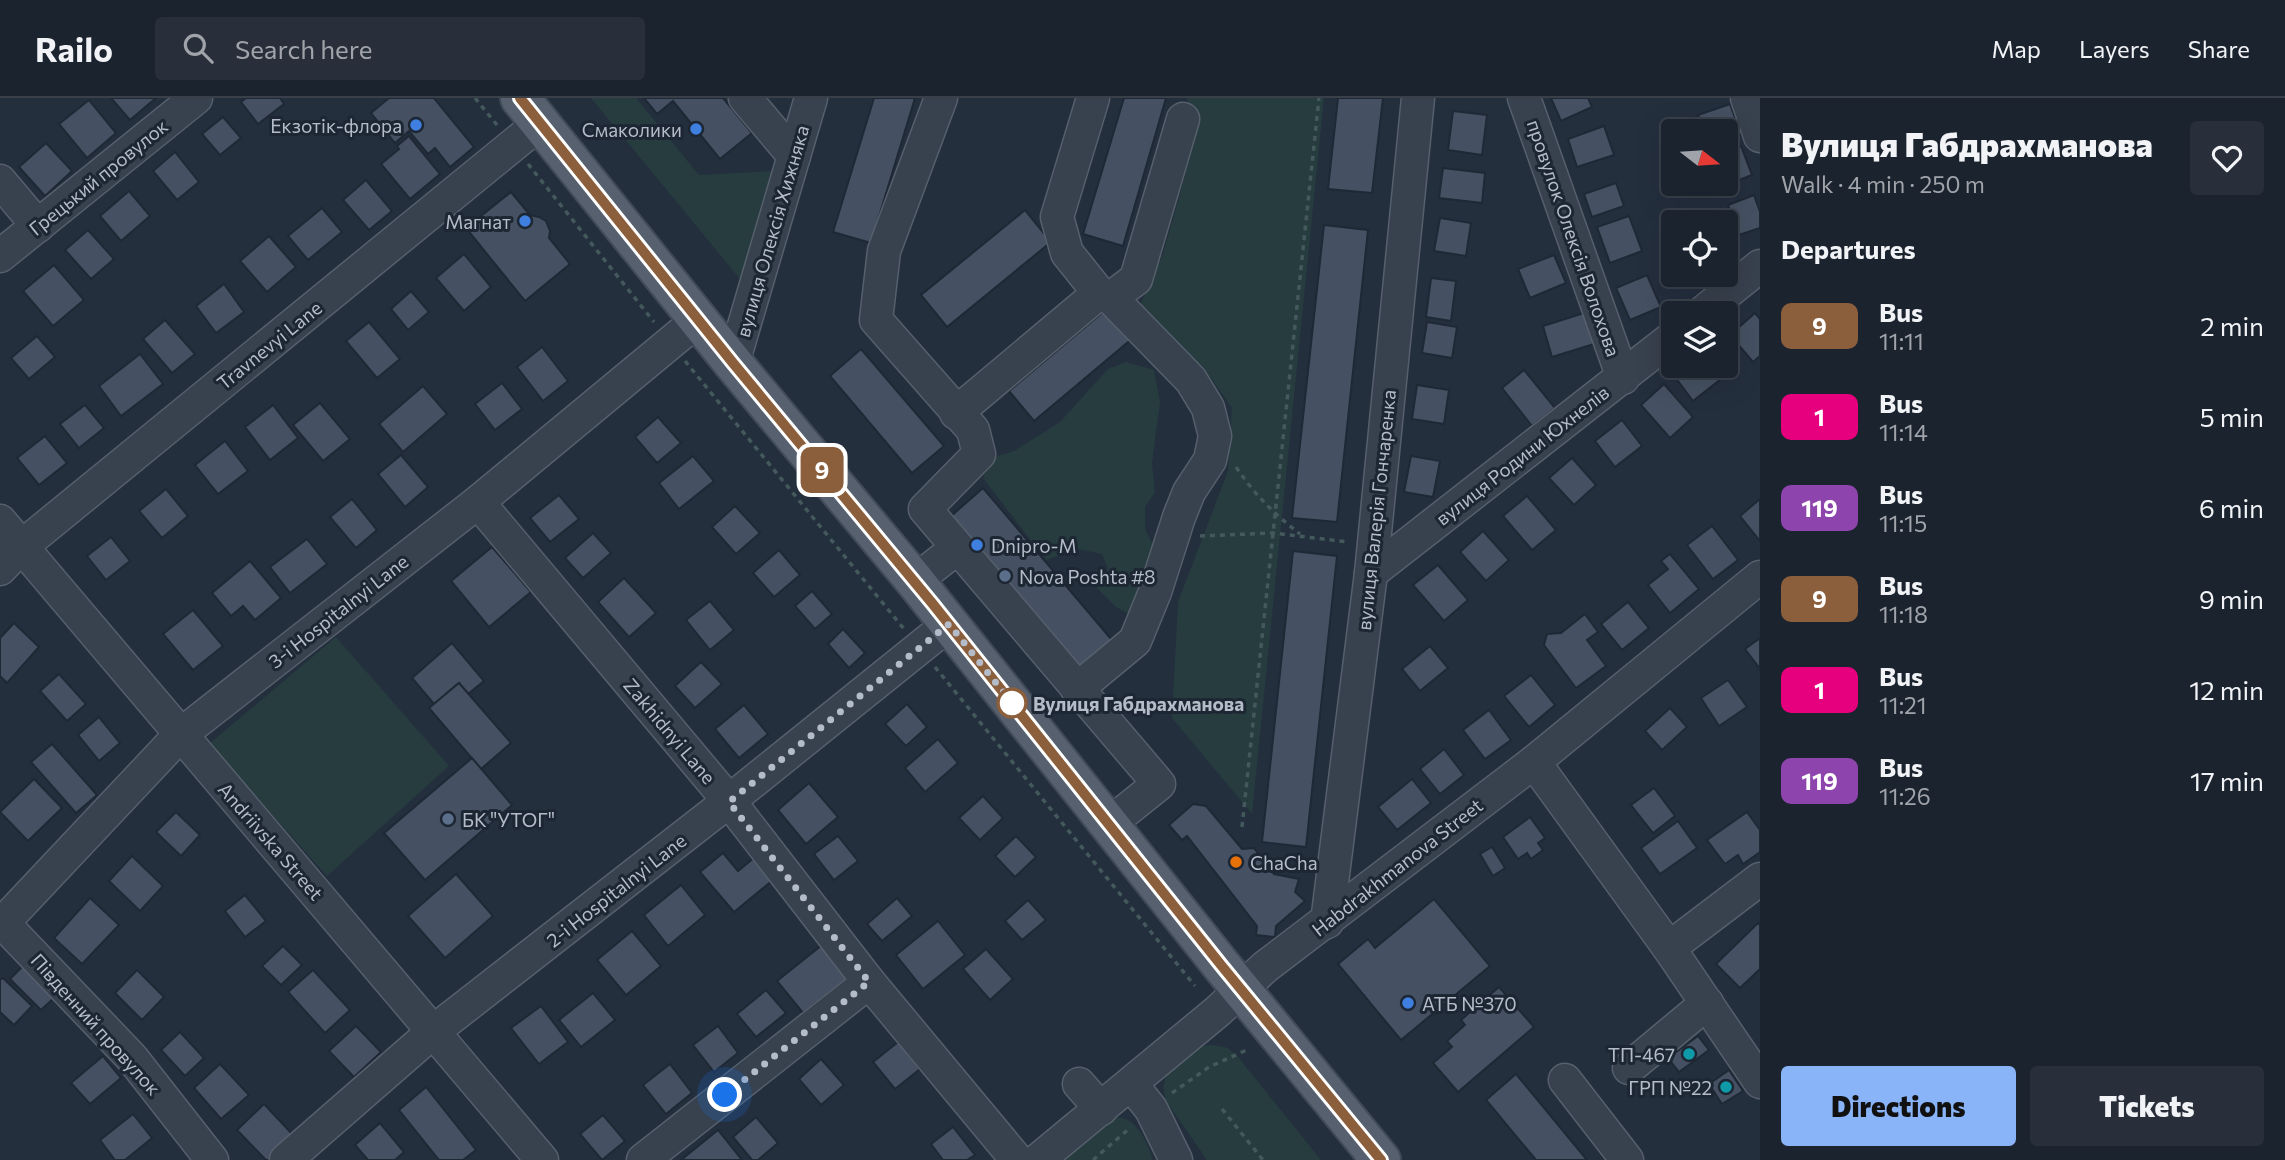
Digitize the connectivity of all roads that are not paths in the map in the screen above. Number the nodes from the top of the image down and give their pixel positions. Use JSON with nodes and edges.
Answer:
{"nodes":[{"id":1,"x":745,"y":98,"type":"edge"},
{"id":2,"x":811,"y":98,"type":"edge"},
{"id":3,"x":941,"y":98,"type":"edge"},
{"id":4,"x":1093,"y":98,"type":"edge"},
{"id":5,"x":1418,"y":98,"type":"edge"},
{"id":6,"x":1524,"y":98,"type":"edge"},
{"id":7,"x":1747,"y":98,"type":"edge"},
{"id":8,"x":191,"y":99,"type":"edge"},
{"id":9,"x":1183,"y":120,"type":"dead end"},
{"id":10,"x":525,"y":122,"type":"edge"},
{"id":11,"x":1760,"y":136,"type":"edge"},
{"id":12,"x":794,"y":156,"type":"junction"},
{"id":13,"x":0,"y":181,"type":"edge"},
{"id":14,"x":38,"y":226,"type":"junction"},
{"id":15,"x":0,"y":256,"type":"edge"},
{"id":16,"x":1760,"y":266,"type":"edge"},
{"id":17,"x":1105,"y":295,"type":"junction"},
{"id":18,"x":1717,"y":301,"type":"edge"},
{"id":19,"x":684,"y":331,"type":"junction"},
{"id":20,"x":1661,"y":347,"type":"edge"},
{"id":21,"x":733,"y":363,"type":"junction"},
{"id":22,"x":1623,"y":378,"type":"junction"},
{"id":23,"x":957,"y":413,"type":"junction"},
{"id":24,"x":478,"y":502,"type":"junction"},
{"id":25,"x":0,"y":521,"type":"edge"},
{"id":26,"x":957,"y":548,"type":"junction"},
{"id":27,"x":11,"y":558,"type":"edge"},
{"id":28,"x":1371,"y":573,"type":"junction"},
{"id":29,"x":1760,"y":577,"type":"edge"},
{"id":30,"x":915,"y":581,"type":"junction"},
{"id":31,"x":949,"y":624,"type":"junction"},
{"id":32,"x":1077,"y":689,"type":"junction"},
{"id":33,"x":180,"y":735,"type":"junction"},
{"id":34,"x":1534,"y":762,"type":"junction"},
{"id":35,"x":729,"y":802,"type":"junction"},
{"id":36,"x":1109,"y":824,"type":"junction"},
{"id":37,"x":1760,"y":879,"type":"edge"},
{"id":38,"x":1327,"y":922,"type":"junction"},
{"id":39,"x":1,"y":925,"type":"edge"},
{"id":40,"x":1669,"y":948,"type":"junction"},
{"id":41,"x":869,"y":982,"type":"junction"},
{"id":42,"x":1242,"y":989,"type":"junction"},
{"id":43,"x":1707,"y":1003,"type":"junction"},
{"id":44,"x":434,"y":1031,"type":"junction"},
{"id":45,"x":1629,"y":1069,"type":"dead end"},
{"id":46,"x":1565,"y":1080,"type":"dead end"},
{"id":47,"x":1760,"y":1082,"type":"edge"},
{"id":48,"x":1079,"y":1084,"type":"dead end"},
{"id":49,"x":1131,"y":1084,"type":"junction"},
{"id":50,"x":1101,"y":1109,"type":"junction"},
{"id":51,"x":1370,"y":1157,"type":"edge"},
{"id":52,"x":212,"y":1160,"type":"edge"},
{"id":53,"x":286,"y":1160,"type":"edge"},
{"id":54,"x":542,"y":1160,"type":"edge"},
{"id":55,"x":643,"y":1160,"type":"edge"},
{"id":56,"x":1017,"y":1160,"type":"edge"},
{"id":57,"x":1038,"y":1160,"type":"edge"},
{"id":58,"x":1176,"y":1160,"type":"edge"},
{"id":59,"x":1627,"y":1160,"type":"edge"}],
"edges":[{"from":1,"to":12,"type":"street"},
{"from":2,"to":12,"type":"street","name":"вулиця Олексія Хижняка"},
{"from":3,"to":23,"type":"street"},
{"from":4,"to":17,"type":"street"},
{"from":5,"to":28,"type":"street","name":"вулиця Валерія Гончаренка"},
{"from":6,"to":22,"type":"street","name":"провулок Олексія Волохова"},
{"from":7,"to":11,"type":"street"},
{"from":8,"to":14,"type":"street","name":"Грецький провулок"},
{"from":9,"to":17,"type":"street"},
{"from":10,"to":19,"type":"main road"},
{"from":10,"to":27,"type":"street","name":"Travnevyi Lane"},
{"from":12,"to":21,"type":"street","name":"вулиця Олексія Хижняка"},
{"from":13,"to":14,"type":"street"},
{"from":14,"to":15,"type":"street","name":"Грецький провулок"},
{"from":16,"to":18,"type":"street"},
{"from":17,"to":23,"type":"street"},
{"from":17,"to":32,"type":"street"},
{"from":19,"to":21,"type":"main road"},
{"from":19,"to":24,"type":"street","name":"3-i Hospitalnyi Lane"},
{"from":20,"to":22,"type":"street","name":"вулиця Родини Юхнелів"},
{"from":21,"to":30,"type":"main road"},
{"from":22,"to":28,"type":"street","name":"вулиця Родини Юхнелів"},
{"from":23,"to":26,"type":"street"},
{"from":24,"to":33,"type":"street","name":"3-i Hospitalnyi Lane"},
{"from":24,"to":35,"type":"street","name":"Zakhidnyi Lane"},
{"from":25,"to":27,"type":"street","name":"Andriivska Street"},
{"from":26,"to":30,"type":"street"},
{"from":26,"to":32,"type":"street"},
{"from":27,"to":33,"type":"street","name":"Andriivska Street"},
{"from":28,"to":38,"type":"street","name":"вулиця Валерія Гончаренка"},
{"from":29,"to":34,"type":"street","name":"Habdrakhmanova Street"},
{"from":30,"to":31,"type":"main road"},
{"from":31,"to":35,"type":"street","name":"2-i Hospitalnyi Lane"},
{"from":31,"to":36,"type":"main road"},
{"from":32,"to":36,"type":"street"},
{"from":33,"to":39,"type":"street","name":"3-i Hospitalnyi Lane"},
{"from":33,"to":44,"type":"street","name":"Andriivska Street"},
{"from":34,"to":38,"type":"street","name":"Habdrakhmanova Street"},
{"from":34,"to":40,"type":"street"},
{"from":35,"to":41,"type":"street","name":"Zakhidnyi Lane"},
{"from":35,"to":44,"type":"street","name":"2-i Hospitalnyi Lane"},
{"from":36,"to":42,"type":"main road"},
{"from":37,"to":40,"type":"street"},
{"from":38,"to":42,"type":"street","name":"Habdrakhmanova Street"},
{"from":39,"to":52,"type":"street","name":"Південний провулок"},
{"from":40,"to":43,"type":"street"},
{"from":41,"to":55,"type":"street"},
{"from":41,"to":56,"type":"street","name":"Zakhidnyi Lane"},
{"from":42,"to":49,"type":"street","name":"Habdrakhmanova Street"},
{"from":42,"to":51,"type":"main road"},
{"from":43,"to":45,"type":"street"},
{"from":43,"to":47,"type":"street"},
{"from":44,"to":53,"type":"street","name":"2-i Hospitalnyi Lane"},
{"from":44,"to":54,"type":"street","name":"Andriivska Street"},
{"from":46,"to":59,"type":"street"},
{"from":48,"to":50,"type":"street"},
{"from":49,"to":50,"type":"street","name":"Habdrakhmanova Street"},
{"from":49,"to":58,"type":"street"},
{"from":50,"to":57,"type":"street","name":"Habdrakhmanova Street"}]}
